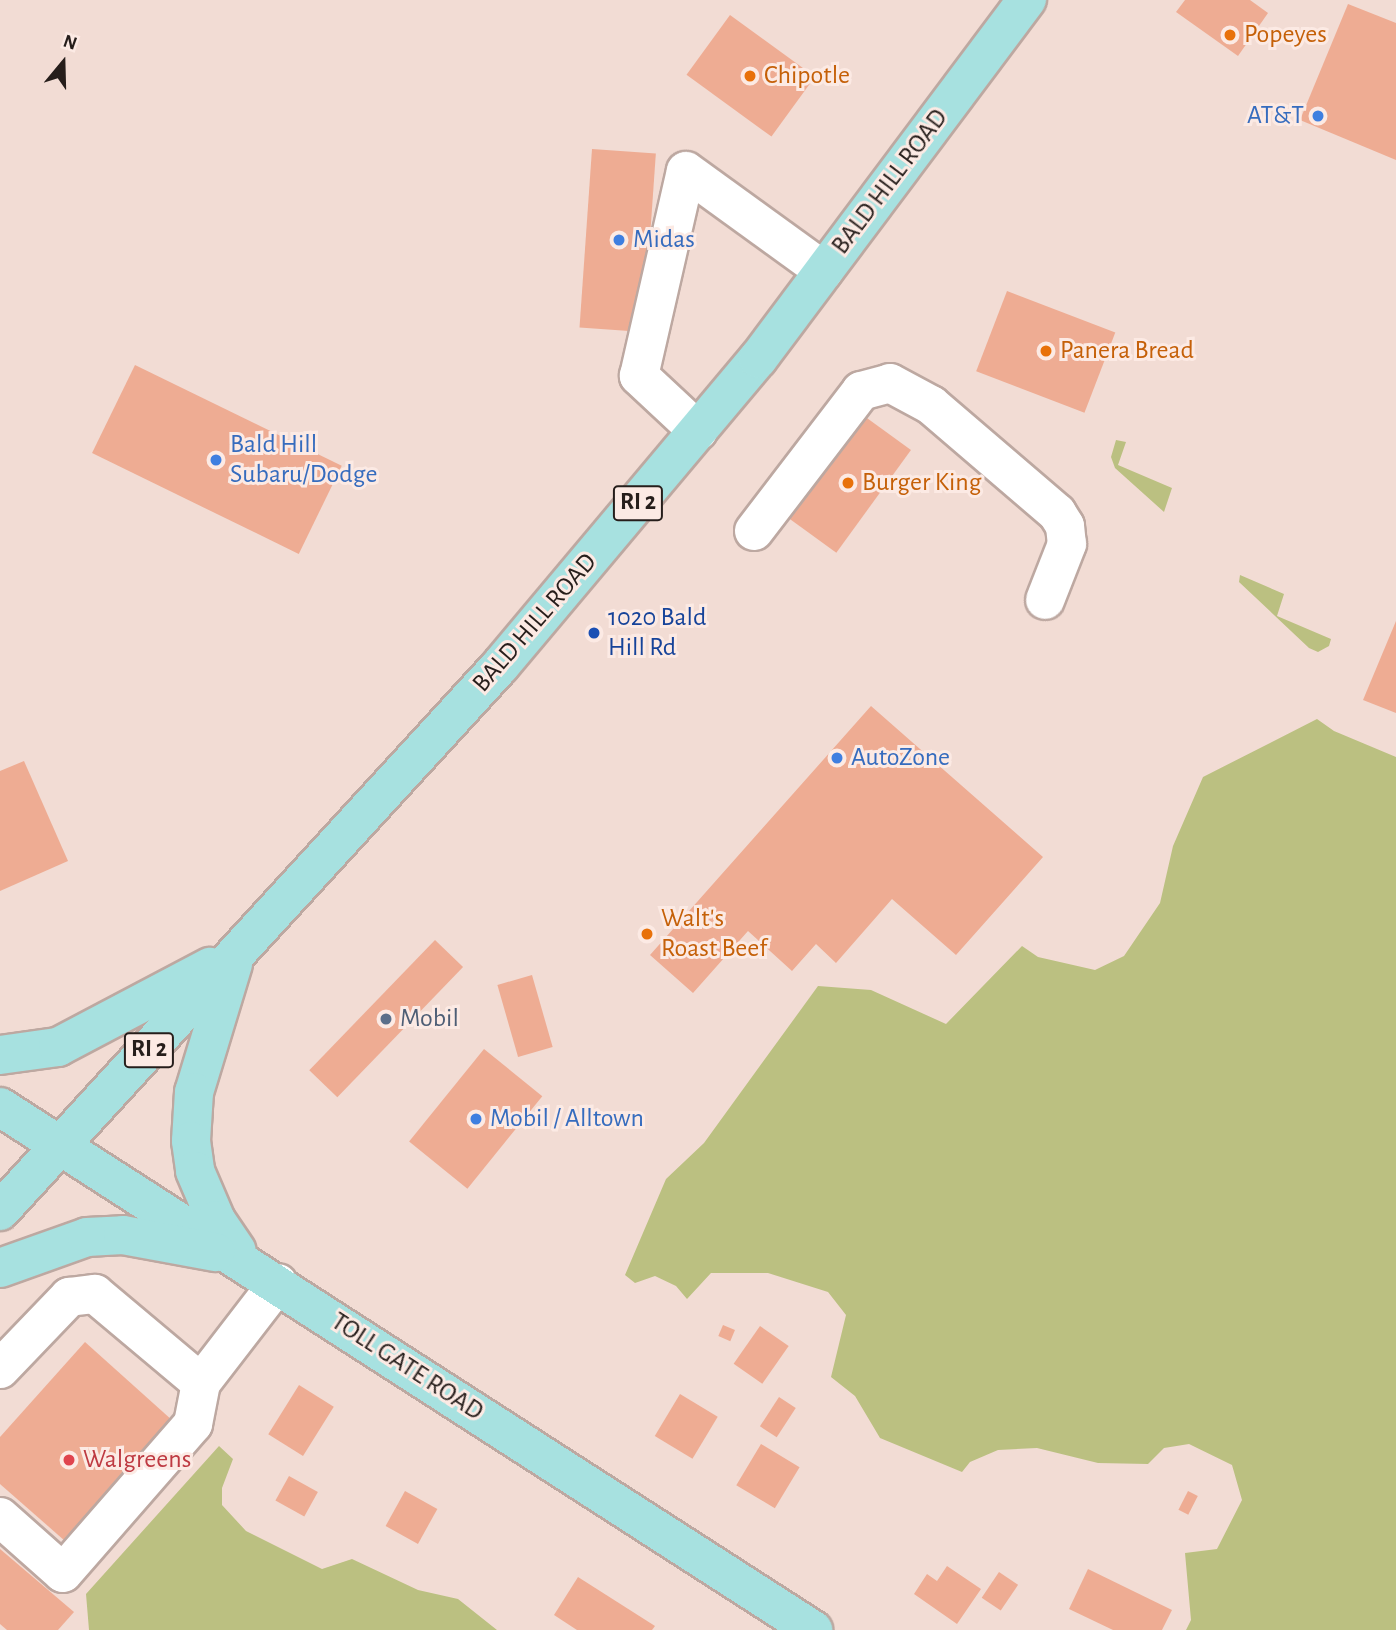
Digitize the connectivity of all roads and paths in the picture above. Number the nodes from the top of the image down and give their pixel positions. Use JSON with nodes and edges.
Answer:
{"nodes":[{"id":1,"x":1027,"y":0,"type":"edge"},
{"id":2,"x":824,"y":271,"type":"junction"},
{"id":3,"x":698,"y":431,"type":"junction"},
{"id":4,"x":754,"y":531,"type":"dead end"},
{"id":5,"x":1045,"y":600,"type":"dead end"},
{"id":6,"x":237,"y":952,"type":"junction"},
{"id":7,"x":0,"y":1055,"type":"edge"},
{"id":8,"x":0,"y":1107,"type":"edge"},
{"id":9,"x":61,"y":1147,"type":"junction"},
{"id":10,"x":0,"y":1211,"type":"edge"},
{"id":11,"x":241,"y":1258,"type":"junction"},
{"id":12,"x":0,"y":1268,"type":"edge"},
{"id":13,"x":278,"y":1283,"type":"junction"},
{"id":14,"x":0,"y":1369,"type":"edge"},
{"id":15,"x":201,"y":1383,"type":"junction"},
{"id":16,"x":16,"y":1519,"type":"edge"},
{"id":17,"x":813,"y":1630,"type":"edge"}],
"edges":[{"from":1,"to":2,"type":"main road","name":"BALD HILL ROAD","number":"RI 2"},
{"from":2,"to":3,"type":"main road","name":"BALD HILL ROAD","number":"RI 2"},
{"from":2,"to":3,"type":"lane"},
{"from":3,"to":6,"type":"main road","name":"BALD HILL ROAD","number":"RI 2"},
{"from":4,"to":5,"type":"lane"},
{"from":6,"to":7,"type":"main road"},
{"from":6,"to":9,"type":"main road","name":"BALD HILL ROAD","number":"RI 2"},
{"from":6,"to":11,"type":"main road"},
{"from":8,"to":9,"type":"main road","name":"TOLL GATE ROAD"},
{"from":9,"to":10,"type":"main road","name":"BALD HILL ROAD","number":"RI 2"},
{"from":9,"to":11,"type":"main road","name":"TOLL GATE ROAD"},
{"from":11,"to":12,"type":"main road"},
{"from":11,"to":13,"type":"main road","name":"TOLL GATE ROAD"},
{"from":13,"to":15,"type":"lane"},
{"from":13,"to":17,"type":"main road","name":"TOLL GATE ROAD"},
{"from":14,"to":15,"type":"lane"},
{"from":15,"to":16,"type":"lane"}]}
